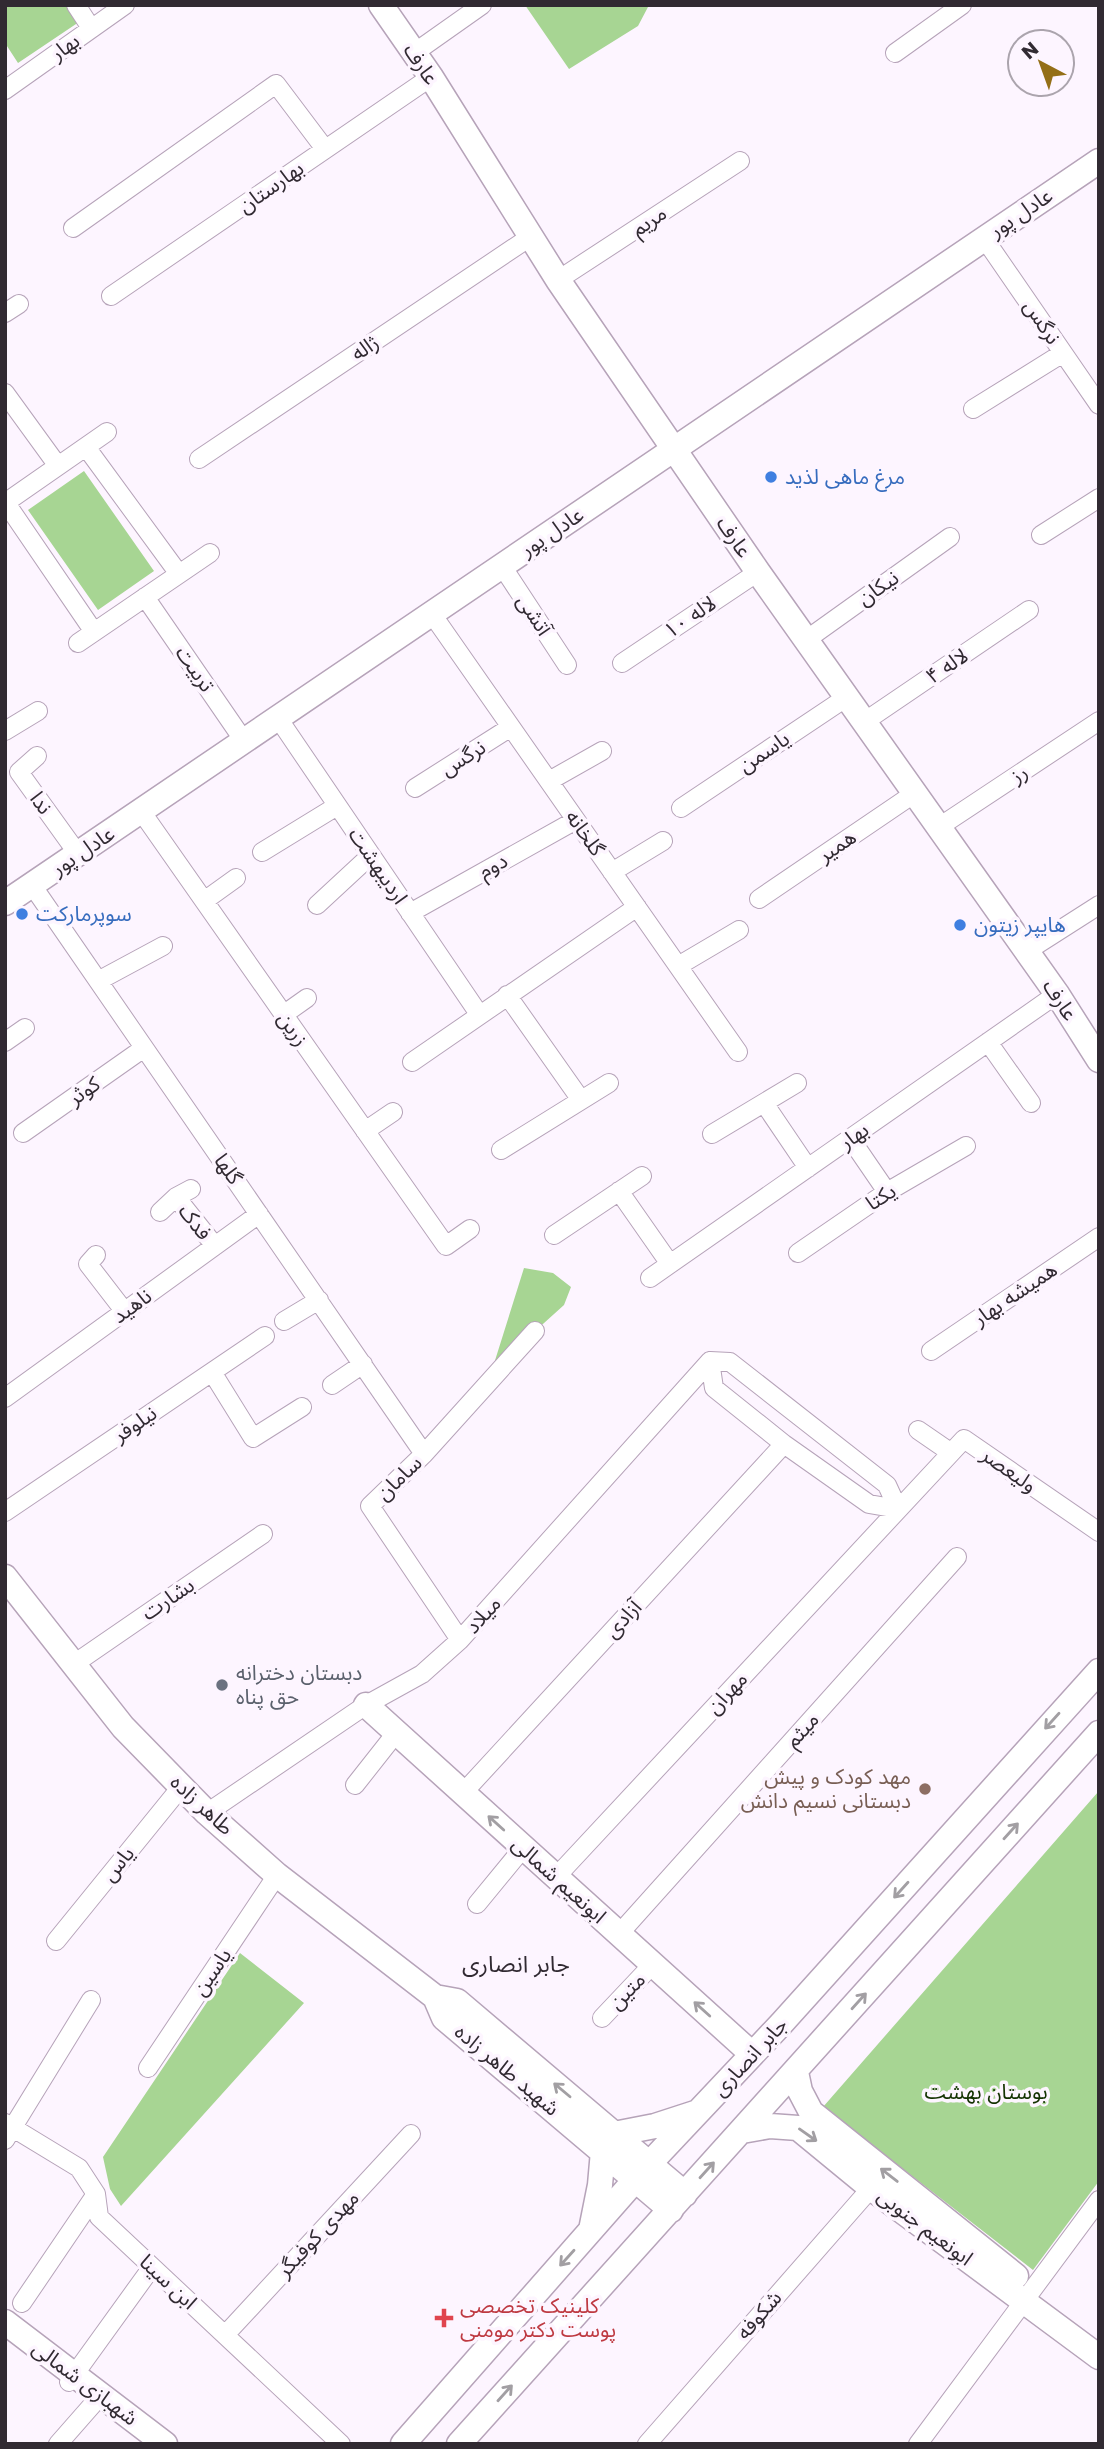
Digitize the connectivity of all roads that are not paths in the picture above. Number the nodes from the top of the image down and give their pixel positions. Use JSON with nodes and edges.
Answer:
{"nodes":[{"id":1,"x":76,"y":5,"type":"edge"},
{"id":2,"x":125,"y":5,"type":"edge"},
{"id":3,"x":381,"y":5,"type":"edge"},
{"id":4,"x":482,"y":5,"type":"edge"},
{"id":5,"x":962,"y":5,"type":"edge"},
{"id":6,"x":91,"y":28,"type":"junction"},
{"id":7,"x":895,"y":52,"type":"dead end"},
{"id":8,"x":414,"y":54,"type":"junction"},
{"id":9,"x":430,"y":77,"type":"junction"},
{"id":10,"x":5,"y":90,"type":"edge"},
{"id":11,"x":325,"y":149,"type":"junction"},
{"id":12,"x":740,"y":161,"type":"dead end"},
{"id":13,"x":1099,"y":161,"type":"edge"},
{"id":14,"x":73,"y":228,"type":"dead end"},
{"id":15,"x":530,"y":237,"type":"junction"},
{"id":16,"x":984,"y":238,"type":"junction"},
{"id":17,"x":558,"y":280,"type":"junction"},
{"id":18,"x":111,"y":296,"type":"dead end"},
{"id":19,"x":1063,"y":353,"type":"junction"},
{"id":20,"x":5,"y":393,"type":"edge"},
{"id":21,"x":1099,"y":405,"type":"edge"},
{"id":22,"x":973,"y":409,"type":"dead end"},
{"id":23,"x":107,"y":432,"type":"dead end"},
{"id":24,"x":86,"y":447,"type":"junction"},
{"id":25,"x":674,"y":449,"type":"junction"},
{"id":26,"x":199,"y":459,"type":"dead end"},
{"id":27,"x":58,"y":466,"type":"junction"},
{"id":28,"x":1099,"y":498,"type":"edge"},
{"id":29,"x":6,"y":503,"type":"edge"},
{"id":30,"x":1041,"y":535,"type":"dead end"},
{"id":31,"x":950,"y":537,"type":"dead end"},
{"id":32,"x":210,"y":553,"type":"dead end"},
{"id":33,"x":502,"y":566,"type":"junction"},
{"id":34,"x":758,"y":572,"type":"junction"},
{"id":35,"x":179,"y":574,"type":"junction"},
{"id":36,"x":145,"y":597,"type":"junction"},
{"id":37,"x":1029,"y":610,"type":"dead end"},
{"id":38,"x":432,"y":614,"type":"junction"},
{"id":39,"x":94,"y":632,"type":"junction"},
{"id":40,"x":806,"y":640,"type":"junction"},
{"id":41,"x":78,"y":643,"type":"dead end"},
{"id":42,"x":622,"y":663,"type":"dead end"},
{"id":43,"x":567,"y":665,"type":"dead end"},
{"id":44,"x":846,"y":697,"type":"junction"},
{"id":45,"x":38,"y":710,"type":"dead end"},
{"id":46,"x":278,"y":718,"type":"junction"},
{"id":47,"x":1099,"y":720,"type":"edge"},
{"id":48,"x":864,"y":722,"type":"junction"},
{"id":49,"x":511,"y":727,"type":"junction"},
{"id":50,"x":5,"y":731,"type":"edge"},
{"id":51,"x":244,"y":741,"type":"junction"},
{"id":52,"x":602,"y":751,"type":"dead end"},
{"id":53,"x":37,"y":756,"type":"dead end"},
{"id":54,"x":549,"y":781,"type":"junction"},
{"id":55,"x":415,"y":788,"type":"dead end"},
{"id":56,"x":915,"y":793,"type":"junction"},
{"id":57,"x":337,"y":806,"type":"junction"},
{"id":58,"x":681,"y":808,"type":"dead end"},
{"id":59,"x":141,"y":811,"type":"junction"},
{"id":60,"x":576,"y":820,"type":"junction"},
{"id":61,"x":939,"y":827,"type":"junction"},
{"id":62,"x":663,"y":841,"type":"dead end"},
{"id":63,"x":262,"y":852,"type":"dead end"},
{"id":64,"x":78,"y":854,"type":"junction"},
{"id":65,"x":371,"y":855,"type":"junction"},
{"id":66,"x":612,"y":872,"type":"junction"},
{"id":67,"x":236,"y":878,"type":"dead end"},
{"id":68,"x":32,"y":885,"type":"junction"},
{"id":69,"x":759,"y":899,"type":"dead end"},
{"id":70,"x":204,"y":901,"type":"junction"},
{"id":71,"x":5,"y":903,"type":"edge"},
{"id":72,"x":317,"y":905,"type":"dead end"},
{"id":73,"x":1099,"y":905,"type":"edge"},
{"id":74,"x":637,"y":907,"type":"junction"},
{"id":75,"x":410,"y":913,"type":"junction"},
{"id":76,"x":738,"y":930,"type":"dead end"},
{"id":77,"x":163,"y":946,"type":"dead end"},
{"id":78,"x":1027,"y":951,"type":"junction"},
{"id":79,"x":678,"y":965,"type":"junction"},
{"id":80,"x":98,"y":981,"type":"junction"},
{"id":81,"x":1057,"y":994,"type":"junction"},
{"id":82,"x":506,"y":995,"type":"junction"},
{"id":83,"x":307,"y":998,"type":"dead end"},
{"id":84,"x":479,"y":1014,"type":"junction"},
{"id":85,"x":284,"y":1015,"type":"junction"},
{"id":86,"x":25,"y":1028,"type":"dead end"},
{"id":87,"x":5,"y":1042,"type":"edge"},
{"id":88,"x":988,"y":1042,"type":"junction"},
{"id":89,"x":144,"y":1048,"type":"junction"},
{"id":90,"x":738,"y":1052,"type":"dead end"},
{"id":91,"x":1099,"y":1060,"type":"edge"},
{"id":92,"x":412,"y":1062,"type":"dead end"},
{"id":93,"x":608,"y":1083,"type":"dead end"},
{"id":94,"x":797,"y":1083,"type":"dead end"},
{"id":95,"x":580,"y":1100,"type":"junction"},
{"id":96,"x":764,"y":1103,"type":"junction"},
{"id":97,"x":1031,"y":1103,"type":"dead end"},
{"id":98,"x":393,"y":1112,"type":"dead end"},
{"id":99,"x":365,"y":1131,"type":"junction"},
{"id":100,"x":23,"y":1133,"type":"dead end"},
{"id":101,"x":712,"y":1134,"type":"dead end"},
{"id":102,"x":850,"y":1138,"type":"junction"},
{"id":103,"x":966,"y":1146,"type":"dead end"},
{"id":104,"x":501,"y":1150,"type":"dead end"},
{"id":105,"x":808,"y":1168,"type":"junction"},
{"id":106,"x":642,"y":1176,"type":"dead end"},
{"id":107,"x":620,"y":1191,"type":"junction"},
{"id":108,"x":887,"y":1192,"type":"junction"},
{"id":109,"x":160,"y":1212,"type":"dead end"},
{"id":110,"x":259,"y":1214,"type":"junction"},
{"id":111,"x":470,"y":1229,"type":"dead end"},
{"id":112,"x":554,"y":1235,"type":"dead end"},
{"id":113,"x":1099,"y":1237,"type":"edge"},
{"id":114,"x":215,"y":1247,"type":"junction"},
{"id":115,"x":798,"y":1254,"type":"dead end"},
{"id":116,"x":96,"y":1255,"type":"dead end"},
{"id":117,"x":670,"y":1264,"type":"junction"},
{"id":118,"x":650,"y":1278,"type":"dead end"},
{"id":119,"x":319,"y":1300,"type":"junction"},
{"id":120,"x":125,"y":1312,"type":"junction"},
{"id":121,"x":284,"y":1321,"type":"dead end"},
{"id":122,"x":535,"y":1331,"type":"dead end"},
{"id":123,"x":265,"y":1336,"type":"dead end"},
{"id":124,"x":931,"y":1351,"type":"dead end"},
{"id":125,"x":710,"y":1361,"type":"junction"},
{"id":126,"x":363,"y":1364,"type":"junction"},
{"id":127,"x":212,"y":1372,"type":"junction"},
{"id":128,"x":332,"y":1385,"type":"dead end"},
{"id":129,"x":5,"y":1398,"type":"edge"},
{"id":130,"x":302,"y":1407,"type":"dead end"},
{"id":131,"x":790,"y":1409,"type":"junction"},
{"id":132,"x":918,"y":1430,"type":"dead end"},
{"id":133,"x":777,"y":1439,"type":"junction"},
{"id":134,"x":950,"y":1452,"type":"junction"},
{"id":135,"x":424,"y":1454,"type":"junction"},
{"id":136,"x":847,"y":1454,"type":"junction"},
{"id":137,"x":831,"y":1477,"type":"junction"},
{"id":138,"x":898,"y":1509,"type":"junction"},
{"id":139,"x":5,"y":1512,"type":"edge"},
{"id":140,"x":1099,"y":1532,"type":"edge"},
{"id":141,"x":263,"y":1534,"type":"dead end"},
{"id":142,"x":957,"y":1557,"type":"dead end"},
{"id":143,"x":8,"y":1590,"type":"edge"},
{"id":144,"x":460,"y":1640,"type":"junction"},
{"id":145,"x":74,"y":1664,"type":"junction"},
{"id":146,"x":1099,"y":1671,"type":"edge"},
{"id":147,"x":366,"y":1705,"type":"junction"},
{"id":148,"x":1099,"y":1732,"type":"edge"},
{"id":149,"x":396,"y":1733,"type":"junction"},
{"id":150,"x":355,"y":1785,"type":"dead end"},
{"id":151,"x":181,"y":1787,"type":"junction"},
{"id":152,"x":463,"y":1793,"type":"junction"},
{"id":153,"x":207,"y":1813,"type":"junction"},
{"id":154,"x":523,"y":1848,"type":"junction"},
{"id":155,"x":277,"y":1875,"type":"junction"},
{"id":156,"x":556,"y":1877,"type":"junction"},
{"id":157,"x":477,"y":1904,"type":"dead end"},
{"id":158,"x":619,"y":1934,"type":"junction"},
{"id":159,"x":56,"y":1941,"type":"dead end"},
{"id":160,"x":653,"y":1964,"type":"junction"},
{"id":161,"x":435,"y":1997,"type":"joint"},
{"id":162,"x":91,"y":2000,"type":"dead end"},
{"id":163,"x":601,"y":2018,"type":"dead end"},
{"id":164,"x":752,"y":2054,"type":"junction"},
{"id":165,"x":148,"y":2068,"type":"dead end"},
{"id":166,"x":796,"y":2072,"type":"junction"},
{"id":167,"x":699,"y":2112,"type":"junction"},
{"id":168,"x":8,"y":2131,"type":"edge"},
{"id":169,"x":742,"y":2131,"type":"junction"},
{"id":170,"x":411,"y":2134,"type":"dead end"},
{"id":171,"x":609,"y":2142,"type":"junction"},
{"id":172,"x":643,"y":2172,"type":"junction"},
{"id":173,"x":871,"y":2188,"type":"junction"},
{"id":174,"x":96,"y":2194,"type":"junction"},
{"id":175,"x":1099,"y":2200,"type":"edge"},
{"id":176,"x":678,"y":2202,"type":"junction"},
{"id":177,"x":591,"y":2231,"type":"junction"},
{"id":178,"x":152,"y":2267,"type":"junction"},
{"id":179,"x":1030,"y":2296,"type":"junction"},
{"id":180,"x":22,"y":2303,"type":"dead end"},
{"id":181,"x":5,"y":2322,"type":"edge"},
{"id":182,"x":225,"y":2335,"type":"junction"},
{"id":183,"x":5,"y":2336,"type":"edge"},
{"id":184,"x":1099,"y":2336,"type":"edge"},
{"id":185,"x":1099,"y":2357,"type":"edge"},
{"id":186,"x":72,"y":2378,"type":"junction"},
{"id":187,"x":99,"y":2399,"type":"junction"},
{"id":188,"x":58,"y":2444,"type":"edge"},
{"id":189,"x":151,"y":2444,"type":"edge"},
{"id":190,"x":164,"y":2444,"type":"edge"},
{"id":191,"x":341,"y":2444,"type":"edge"},
{"id":192,"x":403,"y":2444,"type":"edge"},
{"id":193,"x":460,"y":2444,"type":"edge"},
{"id":194,"x":647,"y":2444,"type":"edge"},
{"id":195,"x":918,"y":2444,"type":"edge"}],
"edges":[{"from":1,"to":6,"type":"street"},
{"from":2,"to":6,"type":"street","name":"بهار"},
{"from":3,"to":8,"type":"main road","name":"عارف"},
{"from":4,"to":8,"type":"street"},
{"from":5,"to":7,"type":"street"},
{"from":6,"to":10,"type":"street","name":"بهار"},
{"from":8,"to":9,"type":"main road","name":"عارف"},
{"from":9,"to":11,"type":"street","name":"بهارستان"},
{"from":9,"to":15,"type":"main road","name":"عارف"},
{"from":11,"to":14,"type":"street"},
{"from":11,"to":18,"type":"street","name":"بهارستان"},
{"from":12,"to":17,"type":"street","name":"مریم"},
{"from":13,"to":16,"type":"main road","name":"عادل پور"},
{"from":15,"to":17,"type":"main road","name":"عارف"},
{"from":15,"to":26,"type":"street","name":"ژاله"},
{"from":16,"to":19,"type":"street","name":"نرگس"},
{"from":16,"to":25,"type":"main road","name":"عادل پور"},
{"from":17,"to":25,"type":"main road","name":"عارف"},
{"from":19,"to":21,"type":"street","name":"نرگس"},
{"from":19,"to":22,"type":"street"},
{"from":20,"to":27,"type":"street"},
{"from":23,"to":24,"type":"street"},
{"from":24,"to":27,"type":"street"},
{"from":24,"to":35,"type":"street"},
{"from":25,"to":33,"type":"main road","name":"عادل پور"},
{"from":25,"to":34,"type":"main road","name":"عارف"},
{"from":27,"to":29,"type":"street"},
{"from":28,"to":30,"type":"street"},
{"from":29,"to":39,"type":"street"},
{"from":31,"to":40,"type":"street","name":"نیکان"},
{"from":32,"to":35,"type":"street"},
{"from":33,"to":38,"type":"main road","name":"عادل پور"},
{"from":33,"to":43,"type":"street","name":"آتشی"},
{"from":34,"to":40,"type":"main road","name":"عارف"},
{"from":34,"to":42,"type":"street","name":"لاله ۱۰"},
{"from":35,"to":36,"type":"street"},
{"from":36,"to":39,"type":"street"},
{"from":36,"to":51,"type":"street","name":"تربیت"},
{"from":37,"to":48,"type":"street","name":"لاله ۴"},
{"from":38,"to":46,"type":"main road","name":"عادل پور"},
{"from":38,"to":49,"type":"street","name":"گلخانه"},
{"from":39,"to":41,"type":"street"},
{"from":40,"to":44,"type":"main road","name":"عارف"},
{"from":44,"to":48,"type":"main road","name":"عارف"},
{"from":44,"to":58,"type":"street","name":"یاسمن"},
{"from":45,"to":50,"type":"street"},
{"from":46,"to":51,"type":"main road","name":"عادل پور"},
{"from":46,"to":57,"type":"street","name":"اردیبهشت"},
{"from":47,"to":61,"type":"street","name":"رز"},
{"from":48,"to":56,"type":"main road","name":"عارف"},
{"from":49,"to":54,"type":"street","name":"گلخانه"},
{"from":49,"to":55,"type":"street","name":"نرگس"},
{"from":51,"to":59,"type":"main road","name":"عادل پور"},
{"from":52,"to":54,"type":"street"},
{"from":53,"to":64,"type":"street","name":"ندا"},
{"from":54,"to":60,"type":"street","name":"گلخانه"},
{"from":56,"to":61,"type":"main road","name":"عارف"},
{"from":56,"to":69,"type":"street","name":"همیر"},
{"from":57,"to":63,"type":"street"},
{"from":57,"to":65,"type":"street","name":"اردیبهشت"},
{"from":59,"to":64,"type":"main road","name":"عادل پور"},
{"from":59,"to":70,"type":"street","name":"زرین"},
{"from":60,"to":66,"type":"street","name":"گلخانه"},
{"from":60,"to":75,"type":"street","name":"دوم"},
{"from":61,"to":78,"type":"main road","name":"عارف"},
{"from":62,"to":66,"type":"street"},
{"from":64,"to":68,"type":"main road","name":"عادل پور"},
{"from":65,"to":72,"type":"street"},
{"from":65,"to":75,"type":"street","name":"اردیبهشت"},
{"from":66,"to":74,"type":"street","name":"گلخانه"},
{"from":67,"to":70,"type":"street"},
{"from":68,"to":71,"type":"main road","name":"عادل پور"},
{"from":68,"to":80,"type":"street","name":"گلها"},
{"from":70,"to":85,"type":"street","name":"زرین"},
{"from":73,"to":78,"type":"street"},
{"from":74,"to":79,"type":"street","name":"گلخانه"},
{"from":74,"to":82,"type":"street"},
{"from":75,"to":84,"type":"street","name":"اردیبهشت"},
{"from":76,"to":79,"type":"street"},
{"from":77,"to":80,"type":"street"},
{"from":78,"to":81,"type":"main road","name":"عارف"},
{"from":79,"to":90,"type":"street","name":"گلخانه"},
{"from":80,"to":89,"type":"street","name":"گلها"},
{"from":81,"to":88,"type":"street","name":"بهار"},
{"from":81,"to":91,"type":"main road","name":"عارف"},
{"from":82,"to":84,"type":"street"},
{"from":82,"to":95,"type":"street"},
{"from":83,"to":85,"type":"street"},
{"from":84,"to":92,"type":"street"},
{"from":85,"to":99,"type":"street","name":"زرین"},
{"from":86,"to":87,"type":"street"},
{"from":88,"to":97,"type":"street"},
{"from":88,"to":102,"type":"street","name":"بهار"},
{"from":89,"to":100,"type":"street","name":"کوثر"},
{"from":89,"to":110,"type":"street","name":"گلها"},
{"from":93,"to":95,"type":"street"},
{"from":94,"to":96,"type":"street"},
{"from":95,"to":104,"type":"street"},
{"from":96,"to":101,"type":"street"},
{"from":96,"to":105,"type":"street"},
{"from":98,"to":99,"type":"street"},
{"from":99,"to":111,"type":"street","name":"زرین"},
{"from":102,"to":105,"type":"street","name":"بهار"},
{"from":102,"to":108,"type":"street"},
{"from":103,"to":108,"type":"street","name":"یکتا"},
{"from":105,"to":117,"type":"street","name":"بهار"},
{"from":106,"to":107,"type":"street"},
{"from":107,"to":112,"type":"street"},
{"from":107,"to":117,"type":"street"},
{"from":108,"to":115,"type":"street","name":"یکتا"},
{"from":109,"to":114,"type":"street","name":"فدک"},
{"from":110,"to":114,"type":"street","name":"ناهید"},
{"from":110,"to":119,"type":"street","name":"گلها"},
{"from":113,"to":124,"type":"street","name":"همیشه بهار"},
{"from":114,"to":120,"type":"street","name":"ناهید"},
{"from":116,"to":120,"type":"street"},
{"from":117,"to":118,"type":"street","name":"بهار"},
{"from":119,"to":121,"type":"street"},
{"from":119,"to":126,"type":"street","name":"گلها"},
{"from":120,"to":129,"type":"street","name":"ناهید"},
{"from":122,"to":135,"type":"street","name":"سامان"},
{"from":123,"to":127,"type":"street","name":"نیلوفر"},
{"from":125,"to":131,"type":"street"},
{"from":125,"to":133,"type":"street"},
{"from":125,"to":144,"type":"street","name":"میلاد"},
{"from":126,"to":128,"type":"street"},
{"from":126,"to":135,"type":"street","name":"گلها"},
{"from":127,"to":130,"type":"street"},
{"from":127,"to":139,"type":"street","name":"نیلوفر"},
{"from":131,"to":133,"type":"street","name":"آزادی"},
{"from":131,"to":136,"type":"street"},
{"from":132,"to":134,"type":"street"},
{"from":133,"to":137,"type":"street"},
{"from":133,"to":152,"type":"street","name":"آزادی"},
{"from":134,"to":138,"type":"street","name":"ولیعصر"},
{"from":134,"to":140,"type":"street","name":"ولیعصر"},
{"from":135,"to":144,"type":"street","name":"سامان"},
{"from":136,"to":137,"type":"street"},
{"from":136,"to":138,"type":"street"},
{"from":137,"to":138,"type":"street"},
{"from":138,"to":156,"type":"street","name":"مهران"},
{"from":141,"to":145,"type":"street","name":"بشارت"},
{"from":142,"to":158,"type":"street","name":"میثم"},
{"from":143,"to":145,"type":"main road","name":"طاهر زاده"},
{"from":144,"to":147,"type":"street","name":"میلاد"},
{"from":145,"to":151,"type":"main road","name":"طاهر زاده"},
{"from":146,"to":164,"type":"main road","name":"جابر انصاری","one_way":true},
{"from":147,"to":149,"type":"main road","name":"ابونعیم شمالی"},
{"from":147,"to":153,"type":"street","name":"میلاد"},
{"from":166,"to":148,"type":"main road","name":"جابر انصاری","one_way":true},
{"from":149,"to":150,"type":"street"},
{"from":149,"to":152,"type":"main road","name":"ابونعیم شمالی"},
{"from":151,"to":153,"type":"main road","name":"طاهر زاده"},
{"from":151,"to":159,"type":"street","name":"یاس"},
{"from":154,"to":152,"type":"main road","name":"ابونعیم شمالی","one_way":true},
{"from":153,"to":155,"type":"main road","name":"طاهر زاده"},
{"from":154,"to":156,"type":"main road","name":"ابونعیم شمالی"},
{"from":154,"to":157,"type":"street"},
{"from":155,"to":161,"type":"main road","name":"طاهر زاده"},
{"from":155,"to":165,"type":"street","name":"یاسین"},
{"from":156,"to":158,"type":"main road","name":"ابونعیم شمالی"},
{"from":158,"to":160,"type":"main road","name":"ابونعیم شمالی"},
{"from":160,"to":163,"type":"street","name":"متین"},
{"from":164,"to":160,"type":"main road","name":"ابونعیم شمالی","one_way":true},
{"from":161,"to":171,"type":"main road","name":"شهید طاهر زاده"},
{"from":162,"to":168,"type":"street"},
{"from":164,"to":167,"type":"main road","name":"جابر انصاری"},
{"from":166,"to":169,"type":"main road","name":"جابر انصاری"},
{"from":179,"to":166,"type":"main road","name":"ابونعیم جنوبی","one_way":true},
{"from":167,"to":171,"type":"main road"},
{"from":167,"to":172,"type":"main road","name":"جابر انصاری"},
{"from":168,"to":174,"type":"street","name":"ابن سینا"},
{"from":169,"to":173,"type":"main road","name":"ابونعیم جنوبی","one_way":true},
{"from":176,"to":169,"type":"main road","name":"جابر انصاری","one_way":true},
{"from":170,"to":182,"type":"street","name":"مهدی کوفیگر"},
{"from":171,"to":172,"type":"main road","name":"شهید طاهر زاده"},
{"from":171,"to":177,"type":"main road"},
{"from":172,"to":176,"type":"main road","name":"شهید طاهر زاده"},
{"from":172,"to":177,"type":"main road","name":"جابر انصاری"},
{"from":173,"to":179,"type":"main road","name":"ابونعیم جنوبی"},
{"from":173,"to":194,"type":"street","name":"شکوفه"},
{"from":174,"to":178,"type":"street","name":"ابن سینا"},
{"from":174,"to":180,"type":"street"},
{"from":175,"to":179,"type":"street"},
{"from":193,"to":176,"type":"main road","name":"جابر انصاری","one_way":true},
{"from":177,"to":192,"type":"main road","name":"جابر انصاری","one_way":true},
{"from":178,"to":182,"type":"street","name":"ابن سینا"},
{"from":178,"to":186,"type":"street"},
{"from":179,"to":184,"type":"main road","name":"ابونعیم جنوبی"},
{"from":179,"to":185,"type":"main road","name":"ابونعیم جنوبی"},
{"from":179,"to":195,"type":"street"},
{"from":181,"to":186,"type":"main road","name":"شهبازی شمالی"},
{"from":182,"to":191,"type":"street","name":"ابن سینا"},
{"from":183,"to":186,"type":"main road","name":"شهبازی شمالی"},
{"from":186,"to":187,"type":"main road","name":"شهبازی شمالی"},
{"from":187,"to":188,"type":"street"},
{"from":187,"to":189,"type":"main road","name":"شهبازی شمالی"},
{"from":187,"to":190,"type":"main road","name":"شهبازی شمالی"}]}
